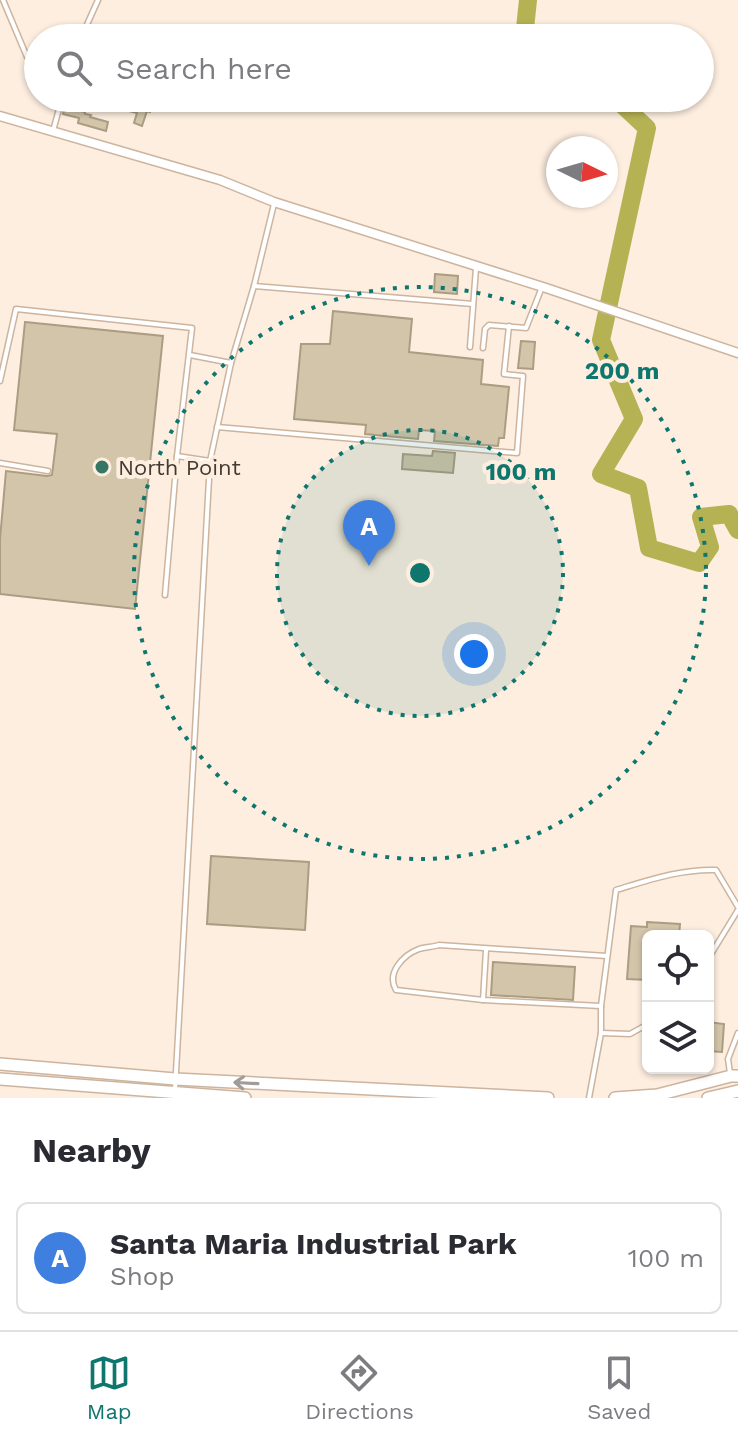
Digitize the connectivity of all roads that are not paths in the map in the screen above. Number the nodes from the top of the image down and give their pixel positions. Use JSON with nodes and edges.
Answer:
{"nodes":[{"id":1,"x":3,"y":0,"type":"edge"},
{"id":2,"x":98,"y":0,"type":"edge"},
{"id":3,"x":87,"y":24,"type":"edge"},
{"id":4,"x":24,"y":50,"type":"edge"},
{"id":5,"x":57,"y":112,"type":"edge"},
{"id":6,"x":0,"y":116,"type":"edge"},
{"id":7,"x":53,"y":131,"type":"junction"},
{"id":8,"x":274,"y":202,"type":"junction"},
{"id":9,"x":477,"y":266,"type":"junction"},
{"id":10,"x":254,"y":286,"type":"junction"},
{"id":11,"x":542,"y":287,"type":"junction"},
{"id":12,"x":473,"y":304,"type":"junction"},
{"id":13,"x":509,"y":326,"type":"junction"},
{"id":14,"x":470,"y":347,"type":"dead end"},
{"id":15,"x":483,"y":348,"type":"dead end"},
{"id":16,"x":738,"y":353,"type":"edge"},
{"id":17,"x":190,"y":355,"type":"junction"},
{"id":18,"x":231,"y":363,"type":"junction"},
{"id":19,"x":0,"y":381,"type":"edge"},
{"id":20,"x":217,"y":427,"type":"junction"},
{"id":21,"x":177,"y":456,"type":"junction"},
{"id":22,"x":210,"y":461,"type":"junction"},
{"id":23,"x":0,"y":463,"type":"edge"},
{"id":24,"x":48,"y":471,"type":"dead end"},
{"id":25,"x":165,"y":595,"type":"dead end"},
{"id":26,"x":738,"y":908,"type":"edge"},
{"id":27,"x":714,"y":949,"type":"edge"},
{"id":28,"x":486,"y":950,"type":"junction"},
{"id":29,"x":607,"y":956,"type":"junction"},
{"id":30,"x":483,"y":1000,"type":"junction"},
{"id":31,"x":601,"y":1006,"type":"junction"},
{"id":32,"x":642,"y":1027,"type":"edge"},
{"id":33,"x":601,"y":1033,"type":"junction"},
{"id":34,"x":738,"y":1033,"type":"edge"},
{"id":35,"x":0,"y":1064,"type":"edge"},
{"id":36,"x":734,"y":1076,"type":"edge"},
{"id":37,"x":0,"y":1079,"type":"edge"},
{"id":38,"x":175,"y":1079,"type":"junction"},
{"id":39,"x":738,"y":1091,"type":"edge"},
{"id":40,"x":175,"y":1094,"type":"junction"},
{"id":41,"x":245,"y":1098,"type":"edge"},
{"id":42,"x":548,"y":1098,"type":"edge"},
{"id":43,"x":589,"y":1098,"type":"edge"},
{"id":44,"x":615,"y":1098,"type":"edge"},
{"id":45,"x":711,"y":1098,"type":"edge"}],
"edges":[{"from":1,"to":4,"type":"lane"},
{"from":2,"to":3,"type":"lane"},
{"from":5,"to":7,"type":"lane"},
{"from":6,"to":7,"type":"street"},
{"from":7,"to":8,"type":"street"},
{"from":8,"to":9,"type":"street"},
{"from":8,"to":10,"type":"lane"},
{"from":9,"to":11,"type":"street"},
{"from":9,"to":12,"type":"lane"},
{"from":10,"to":12,"type":"lane"},
{"from":10,"to":18,"type":"lane"},
{"from":11,"to":13,"type":"lane"},
{"from":11,"to":16,"type":"street"},
{"from":12,"to":14,"type":"lane"},
{"from":13,"to":15,"type":"lane"},
{"from":13,"to":20,"type":"lane"},
{"from":17,"to":18,"type":"lane"},
{"from":17,"to":19,"type":"lane"},
{"from":17,"to":21,"type":"lane"},
{"from":18,"to":20,"type":"lane"},
{"from":20,"to":22,"type":"lane"},
{"from":21,"to":22,"type":"lane"},
{"from":21,"to":25,"type":"lane"},
{"from":22,"to":38,"type":"lane"},
{"from":23,"to":24,"type":"lane"},
{"from":26,"to":27,"type":"lane"},
{"from":26,"to":29,"type":"lane"},
{"from":28,"to":29,"type":"lane"},
{"from":28,"to":30,"type":"lane"},
{"from":28,"to":30,"type":"lane"},
{"from":29,"to":31,"type":"lane"},
{"from":30,"to":31,"type":"lane"},
{"from":31,"to":33,"type":"lane"},
{"from":32,"to":33,"type":"lane"},
{"from":33,"to":43,"type":"lane"},
{"from":34,"to":36,"type":"lane"},
{"from":35,"to":38,"type":"street"},
{"from":36,"to":44,"type":"street"},
{"from":37,"to":40,"type":"street"},
{"from":38,"to":40,"type":"lane"},
{"from":42,"to":38,"type":"street","one_way":true},
{"from":39,"to":45,"type":"street"},
{"from":40,"to":41,"type":"street"}]}
